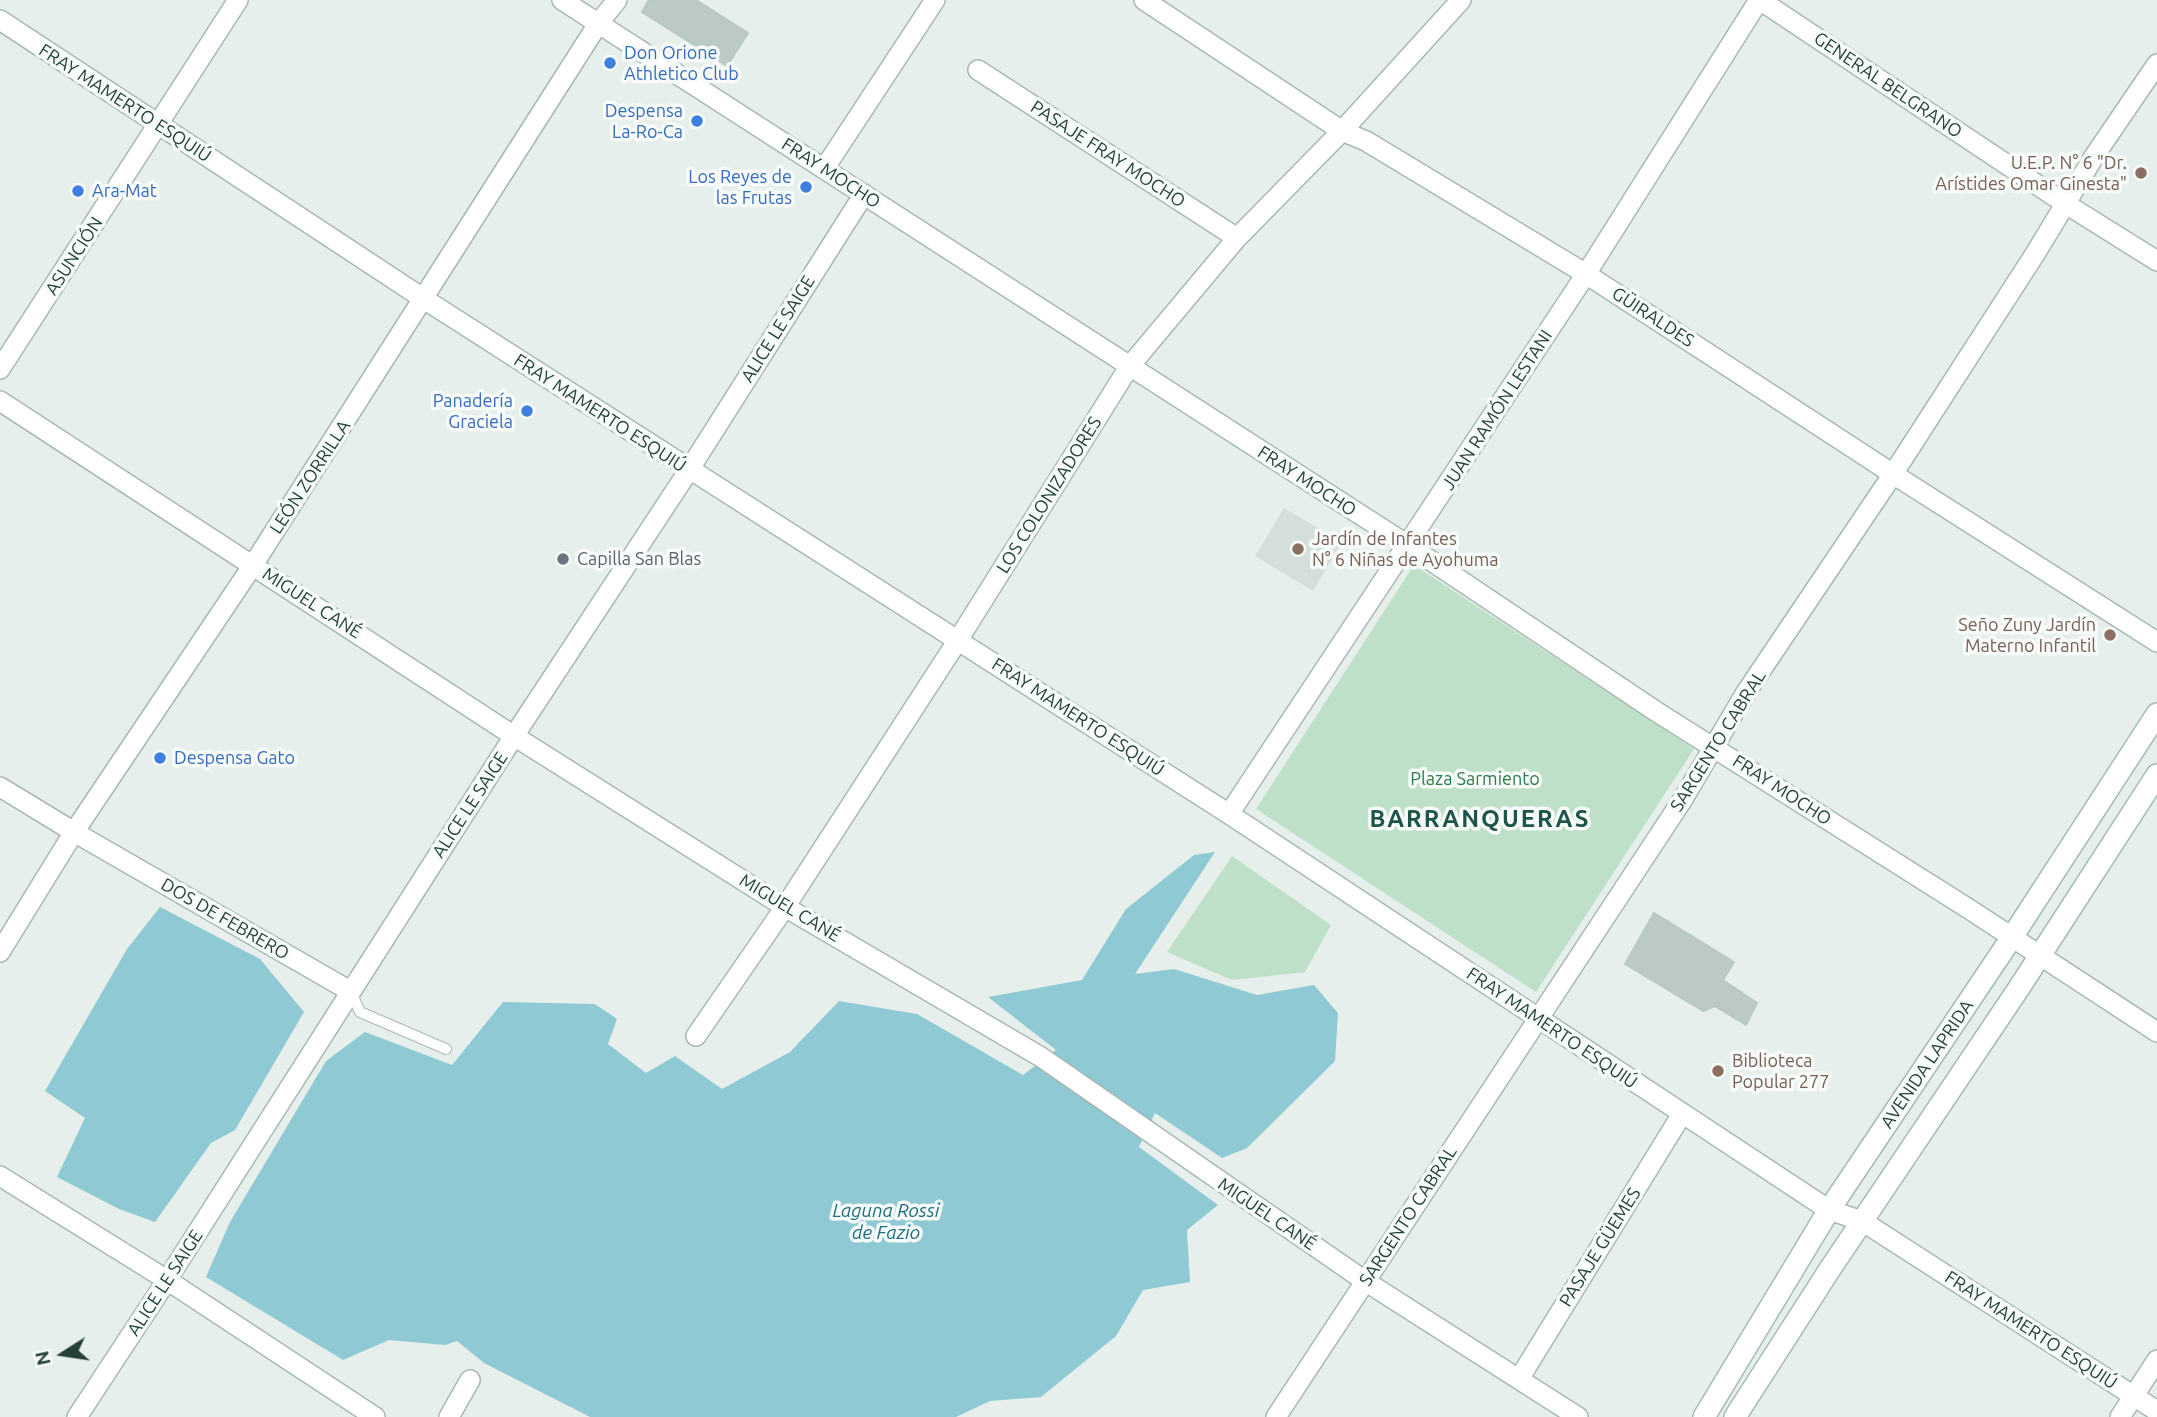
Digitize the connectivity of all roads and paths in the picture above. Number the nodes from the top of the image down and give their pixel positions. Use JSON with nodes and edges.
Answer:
{"nodes":[{"id":1,"x":238,"y":0,"type":"edge"},
{"id":2,"x":562,"y":0,"type":"edge"},
{"id":3,"x":617,"y":0,"type":"edge"},
{"id":4,"x":935,"y":0,"type":"edge"},
{"id":5,"x":1144,"y":0,"type":"edge"},
{"id":6,"x":1759,"y":0,"type":"edge"},
{"id":7,"x":1451,"y":3,"type":"edge"},
{"id":8,"x":0,"y":20,"type":"edge"},
{"id":9,"x":598,"y":24,"type":"junction"},
{"id":10,"x":2157,"y":64,"type":"edge"},
{"id":11,"x":978,"y":70,"type":"dead end"},
{"id":12,"x":159,"y":125,"type":"junction"},
{"id":13,"x":1342,"y":131,"type":"junction"},
{"id":14,"x":824,"y":169,"type":"junction"},
{"id":15,"x":864,"y":194,"type":"junction"},
{"id":16,"x":2066,"y":204,"type":"junction"},
{"id":17,"x":1237,"y":238,"type":"junction"},
{"id":18,"x":2157,"y":261,"type":"edge"},
{"id":19,"x":1586,"y":274,"type":"junction"},
{"id":20,"x":424,"y":299,"type":"junction"},
{"id":21,"x":1129,"y":367,"type":"junction"},
{"id":22,"x":0,"y":369,"type":"edge"},
{"id":23,"x":0,"y":401,"type":"edge"},
{"id":24,"x":689,"y":470,"type":"junction"},
{"id":25,"x":1894,"y":474,"type":"junction"},
{"id":26,"x":1409,"y":546,"type":"junction"},
{"id":27,"x":253,"y":565,"type":"junction"},
{"id":28,"x":958,"y":640,"type":"junction"},
{"id":29,"x":2157,"y":642,"type":"edge"},
{"id":30,"x":2157,"y":714,"type":"edge"},
{"id":31,"x":514,"y":736,"type":"junction"},
{"id":32,"x":1714,"y":747,"type":"junction"},
{"id":33,"x":2157,"y":775,"type":"edge"},
{"id":34,"x":0,"y":787,"type":"edge"},
{"id":35,"x":1229,"y":814,"type":"junction"},
{"id":36,"x":74,"y":832,"type":"junction"},
{"id":37,"x":785,"y":906,"type":"junction"},
{"id":38,"x":2012,"y":937,"type":"junction"},
{"id":39,"x":0,"y":952,"type":"edge"},
{"id":40,"x":2040,"y":956,"type":"junction"},
{"id":41,"x":350,"y":991,"type":"junction"},
{"id":42,"x":1538,"y":1019,"type":"junction"},
{"id":43,"x":2157,"y":1032,"type":"edge"},
{"id":44,"x":696,"y":1036,"type":"dead end"},
{"id":45,"x":446,"y":1049,"type":"dead end"},
{"id":46,"x":1682,"y":1114,"type":"junction"},
{"id":47,"x":0,"y":1176,"type":"edge"},
{"id":48,"x":1829,"y":1210,"type":"junction"},
{"id":49,"x":1862,"y":1221,"type":"junction"},
{"id":50,"x":167,"y":1280,"type":"junction"},
{"id":51,"x":1365,"y":1281,"type":"junction"},
{"id":52,"x":2157,"y":1360,"type":"edge"},
{"id":53,"x":1519,"y":1379,"type":"junction"},
{"id":54,"x":470,"y":1380,"type":"dead end"},
{"id":55,"x":2134,"y":1396,"type":"junction"},
{"id":56,"x":2157,"y":1410,"type":"edge"},
{"id":57,"x":77,"y":1417,"type":"edge"},
{"id":58,"x":375,"y":1417,"type":"edge"},
{"id":59,"x":449,"y":1417,"type":"edge"},
{"id":60,"x":1276,"y":1417,"type":"edge"},
{"id":61,"x":1578,"y":1417,"type":"edge"},
{"id":62,"x":1704,"y":1417,"type":"edge"},
{"id":63,"x":1735,"y":1417,"type":"edge"},
{"id":64,"x":2120,"y":1417,"type":"edge"}],
"edges":[{"from":1,"to":12,"type":"street","name":"ASUNCIÓN"},
{"from":2,"to":9,"type":"street","name":"FRAY MOCHO"},
{"from":3,"to":9,"type":"street","name":"LEÓN ZORRILLA"},
{"from":4,"to":14,"type":"street"},
{"from":5,"to":13,"type":"street","name":"GÜIRALDES"},
{"from":6,"to":16,"type":"street","name":"GENERAL BELGRANO"},
{"from":6,"to":19,"type":"street","name":"JUAN RAMÓN LESTANI"},
{"from":7,"to":13,"type":"street","name":"LOS COLONIZADORES"},
{"from":8,"to":12,"type":"street","name":"FRAY MAMERTO ESQUIÚ"},
{"from":9,"to":14,"type":"street","name":"FRAY MOCHO"},
{"from":9,"to":20,"type":"street","name":"LEÓN ZORRILLA"},
{"from":10,"to":16,"type":"street","name":"SARGENTO CABRAL"},
{"from":11,"to":17,"type":"street","name":"PASAJE FRAY MOCHO"},
{"from":12,"to":20,"type":"street","name":"FRAY MAMERTO ESQUIÚ"},
{"from":12,"to":22,"type":"street","name":"ASUNCIÓN"},
{"from":13,"to":17,"type":"street","name":"LOS COLONIZADORES"},
{"from":13,"to":19,"type":"street","name":"GÜIRALDES"},
{"from":14,"to":15,"type":"street","name":"FRAY MOCHO"},
{"from":15,"to":21,"type":"street","name":"FRAY MOCHO"},
{"from":15,"to":24,"type":"street","name":"ALICE LE SAIGE"},
{"from":16,"to":18,"type":"street","name":"GENERAL BELGRANO"},
{"from":16,"to":25,"type":"street","name":"SARGENTO CABRAL"},
{"from":17,"to":21,"type":"street","name":"LOS COLONIZADORES"},
{"from":19,"to":25,"type":"street","name":"GÜIRALDES"},
{"from":19,"to":26,"type":"street","name":"JUAN RAMÓN LESTANI"},
{"from":20,"to":24,"type":"street","name":"FRAY MAMERTO ESQUIÚ"},
{"from":20,"to":27,"type":"street","name":"LEÓN ZORRILLA"},
{"from":21,"to":26,"type":"street","name":"FRAY MOCHO"},
{"from":21,"to":28,"type":"street","name":"LOS COLONIZADORES"},
{"from":23,"to":27,"type":"street","name":"MIGUEL CANÉ"},
{"from":24,"to":28,"type":"street","name":"FRAY MAMERTO ESQUIÚ"},
{"from":24,"to":31,"type":"street","name":"ALICE LE SAIGE"},
{"from":25,"to":29,"type":"street","name":"GÜIRALDES"},
{"from":25,"to":32,"type":"street","name":"SARGENTO CABRAL"},
{"from":26,"to":32,"type":"street","name":"FRAY MOCHO"},
{"from":26,"to":35,"type":"street","name":"JUAN RAMÓN LESTANI"},
{"from":27,"to":31,"type":"street","name":"MIGUEL CANÉ"},
{"from":27,"to":36,"type":"street","name":"LEÓN ZORRILLA"},
{"from":28,"to":35,"type":"street","name":"FRAY MAMERTO ESQUIÚ"},
{"from":28,"to":37,"type":"street","name":"LOS COLONIZADORES"},
{"from":30,"to":38,"type":"main road","name":"AVENIDA LAPRIDA"},
{"from":31,"to":37,"type":"street","name":"MIGUEL CANÉ"},
{"from":31,"to":41,"type":"street","name":"ALICE LE SAIGE"},
{"from":32,"to":38,"type":"street","name":"FRAY MOCHO"},
{"from":32,"to":42,"type":"street","name":"SARGENTO CABRAL"},
{"from":33,"to":40,"type":"main road","name":"AVENIDA LAPRIDA"},
{"from":34,"to":36,"type":"street","name":"DOS DE FEBRERO"},
{"from":35,"to":42,"type":"street","name":"FRAY MAMERTO ESQUIÚ"},
{"from":36,"to":39,"type":"street","name":"LEÓN ZORRILLA"},
{"from":36,"to":41,"type":"street","name":"DOS DE FEBRERO"},
{"from":37,"to":44,"type":"street","name":"LOS COLONIZADORES"},
{"from":37,"to":51,"type":"street","name":"MIGUEL CANÉ"},
{"from":38,"to":40,"type":"street","name":"FRAY MOCHO"},
{"from":38,"to":48,"type":"main road","name":"AVENIDA LAPRIDA"},
{"from":40,"to":43,"type":"street","name":"FRAY MOCHO"},
{"from":40,"to":49,"type":"main road","name":"AVENIDA LAPRIDA"},
{"from":41,"to":45,"type":"lane","name":"DOS DE FEBRERO"},
{"from":41,"to":50,"type":"street","name":"ALICE LE SAIGE"},
{"from":42,"to":46,"type":"street","name":"FRAY MAMERTO ESQUIÚ"},
{"from":42,"to":51,"type":"street","name":"SARGENTO CABRAL"},
{"from":46,"to":48,"type":"street","name":"FRAY MAMERTO ESQUIÚ"},
{"from":46,"to":53,"type":"street","name":"PASAJE GÜEMES"},
{"from":47,"to":50,"type":"street"},
{"from":48,"to":49,"type":"street","name":"FRAY MAMERTO ESQUIÚ"},
{"from":48,"to":62,"type":"main road","name":"AVENIDA LAPRIDA"},
{"from":49,"to":55,"type":"street","name":"FRAY MAMERTO ESQUIÚ"},
{"from":49,"to":63,"type":"main road","name":"AVENIDA LAPRIDA"},
{"from":50,"to":57,"type":"street","name":"ALICE LE SAIGE"},
{"from":50,"to":58,"type":"street"},
{"from":51,"to":53,"type":"street","name":"MIGUEL CANÉ"},
{"from":51,"to":60,"type":"street","name":"SARGENTO CABRAL"},
{"from":52,"to":55,"type":"street"},
{"from":53,"to":61,"type":"street","name":"MIGUEL CANÉ"},
{"from":54,"to":59,"type":"street"},
{"from":55,"to":56,"type":"street","name":"FRAY MAMERTO ESQUIÚ"},
{"from":55,"to":64,"type":"street"}]}
